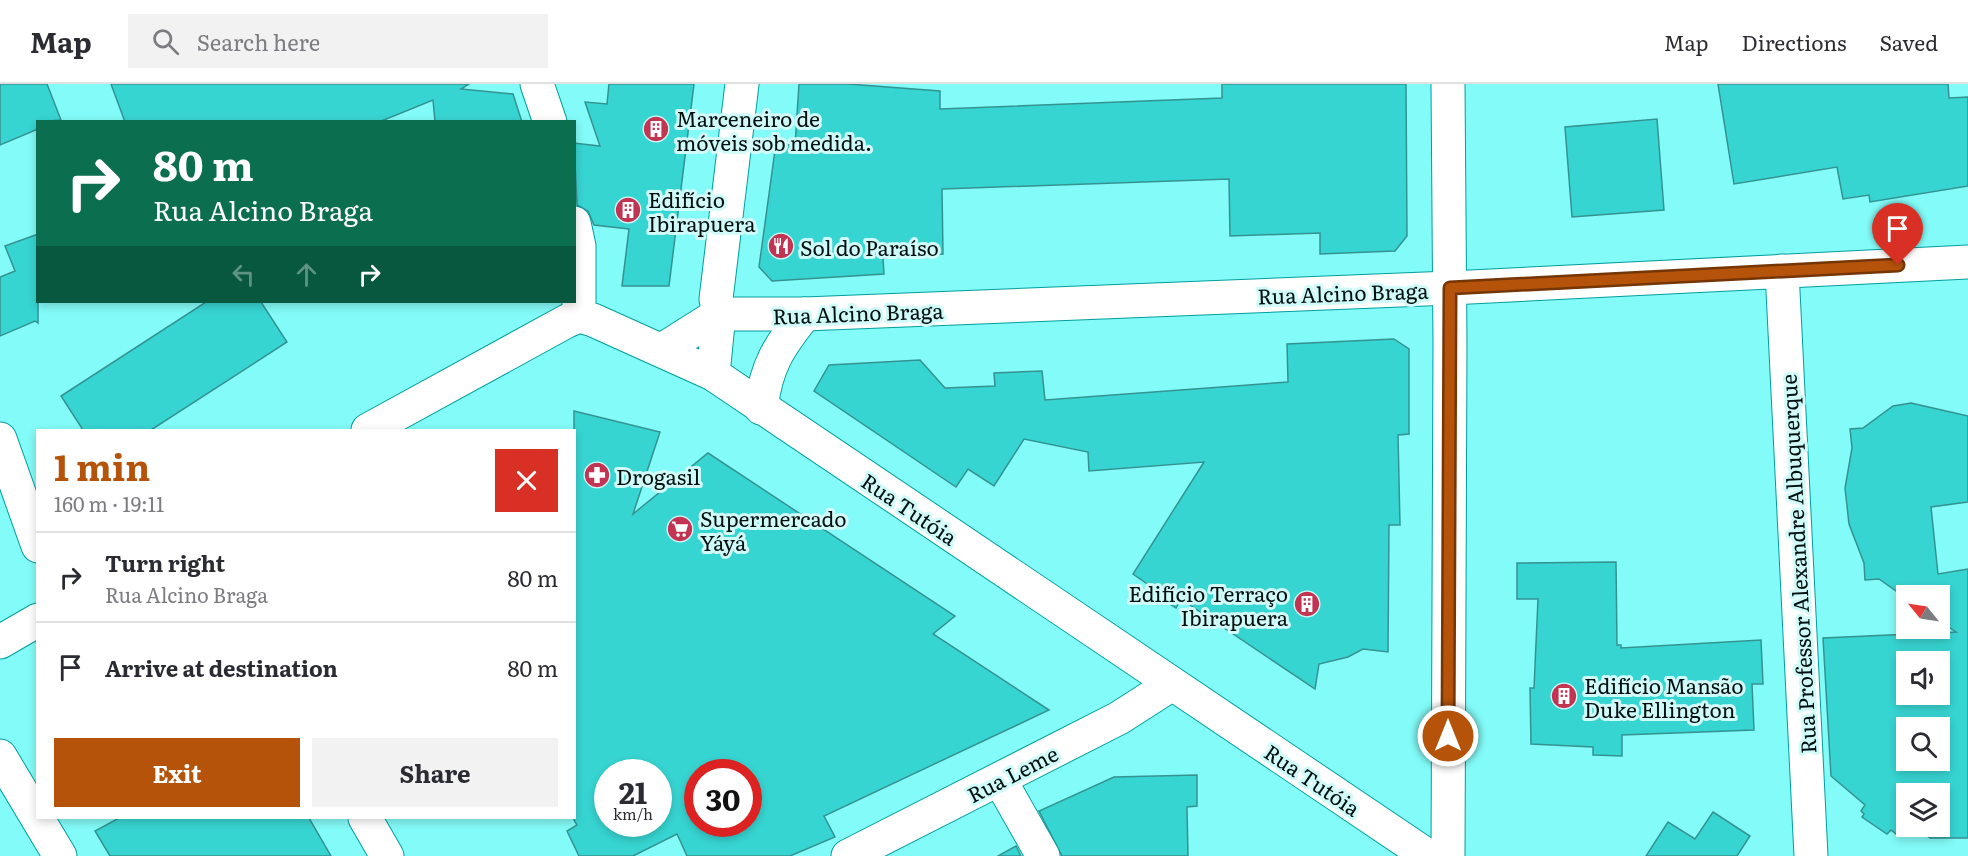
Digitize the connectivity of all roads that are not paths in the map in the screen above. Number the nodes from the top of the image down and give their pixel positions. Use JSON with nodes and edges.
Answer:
{"nodes":[{"id":1,"x":537,"y":84,"type":"edge"},
{"id":2,"x":742,"y":84,"type":"edge"},
{"id":3,"x":1448,"y":84,"type":"edge"},
{"id":4,"x":549,"y":120,"type":"edge"},
{"id":5,"x":576,"y":232,"type":"edge"},
{"id":6,"x":1968,"y":262,"type":"edge"},
{"id":7,"x":1782,"y":271,"type":"junction"},
{"id":8,"x":1450,"y":288,"type":"junction"},
{"id":9,"x":719,"y":314,"type":"junction"},
{"id":10,"x":805,"y":314,"type":"junction"},
{"id":11,"x":579,"y":316,"type":"junction"},
{"id":12,"x":662,"y":350,"type":"junction"},
{"id":13,"x":713,"y":374,"type":"junction"},
{"id":14,"x":761,"y":408,"type":"junction"},
{"id":15,"x":370,"y":429,"type":"edge"},
{"id":16,"x":0,"y":439,"type":"edge"},
{"id":17,"x":36,"y":540,"type":"edge"},
{"id":18,"x":36,"y":621,"type":"edge"},
{"id":19,"x":0,"y":642,"type":"edge"},
{"id":20,"x":1172,"y":684,"type":"junction"},
{"id":21,"x":0,"y":756,"type":"edge"},
{"id":22,"x":1000,"y":780,"type":"junction"},
{"id":23,"x":36,"y":816,"type":"edge"},
{"id":24,"x":38,"y":819,"type":"edge"},
{"id":25,"x":366,"y":819,"type":"edge"},
{"id":26,"x":60,"y":856,"type":"edge"},
{"id":27,"x":387,"y":856,"type":"edge"},
{"id":28,"x":848,"y":856,"type":"edge"},
{"id":29,"x":1043,"y":856,"type":"edge"},
{"id":30,"x":1428,"y":856,"type":"edge"},
{"id":31,"x":1448,"y":856,"type":"edge"},
{"id":32,"x":1811,"y":856,"type":"edge"}],
"edges":[{"from":1,"to":4,"type":"street"},
{"from":2,"to":9,"type":"street"},
{"from":3,"to":8,"type":"street"},
{"from":5,"to":11,"type":"street"},
{"from":6,"to":7,"type":"street","name":"Rua Alcino Braga"},
{"from":7,"to":8,"type":"street","name":"Rua Alcino Braga"},
{"from":7,"to":32,"type":"street","name":"Rua Professor Alexandre Albuquerque"},
{"from":8,"to":10,"type":"street","name":"Rua Alcino Braga"},
{"from":8,"to":31,"type":"street"},
{"from":9,"to":10,"type":"street","name":"Rua Alcino Braga"},
{"from":9,"to":12,"type":"street"},
{"from":9,"to":13,"type":"street"},
{"from":10,"to":14,"type":"street"},
{"from":11,"to":12,"type":"street","name":"Rua Tutóia"},
{"from":11,"to":15,"type":"street"},
{"from":12,"to":13,"type":"street","name":"Rua Tutóia"},
{"from":13,"to":14,"type":"street","name":"Rua Tutóia"},
{"from":14,"to":20,"type":"street","name":"Rua Tutóia"},
{"from":16,"to":17,"type":"street"},
{"from":18,"to":19,"type":"street"},
{"from":20,"to":22,"type":"street","name":"Rua Leme"},
{"from":20,"to":30,"type":"street","name":"Rua Tutóia"},
{"from":21,"to":23,"type":"street"},
{"from":22,"to":28,"type":"street","name":"Rua Leme"},
{"from":22,"to":29,"type":"street"},
{"from":24,"to":26,"type":"street"},
{"from":25,"to":27,"type":"street"}]}
